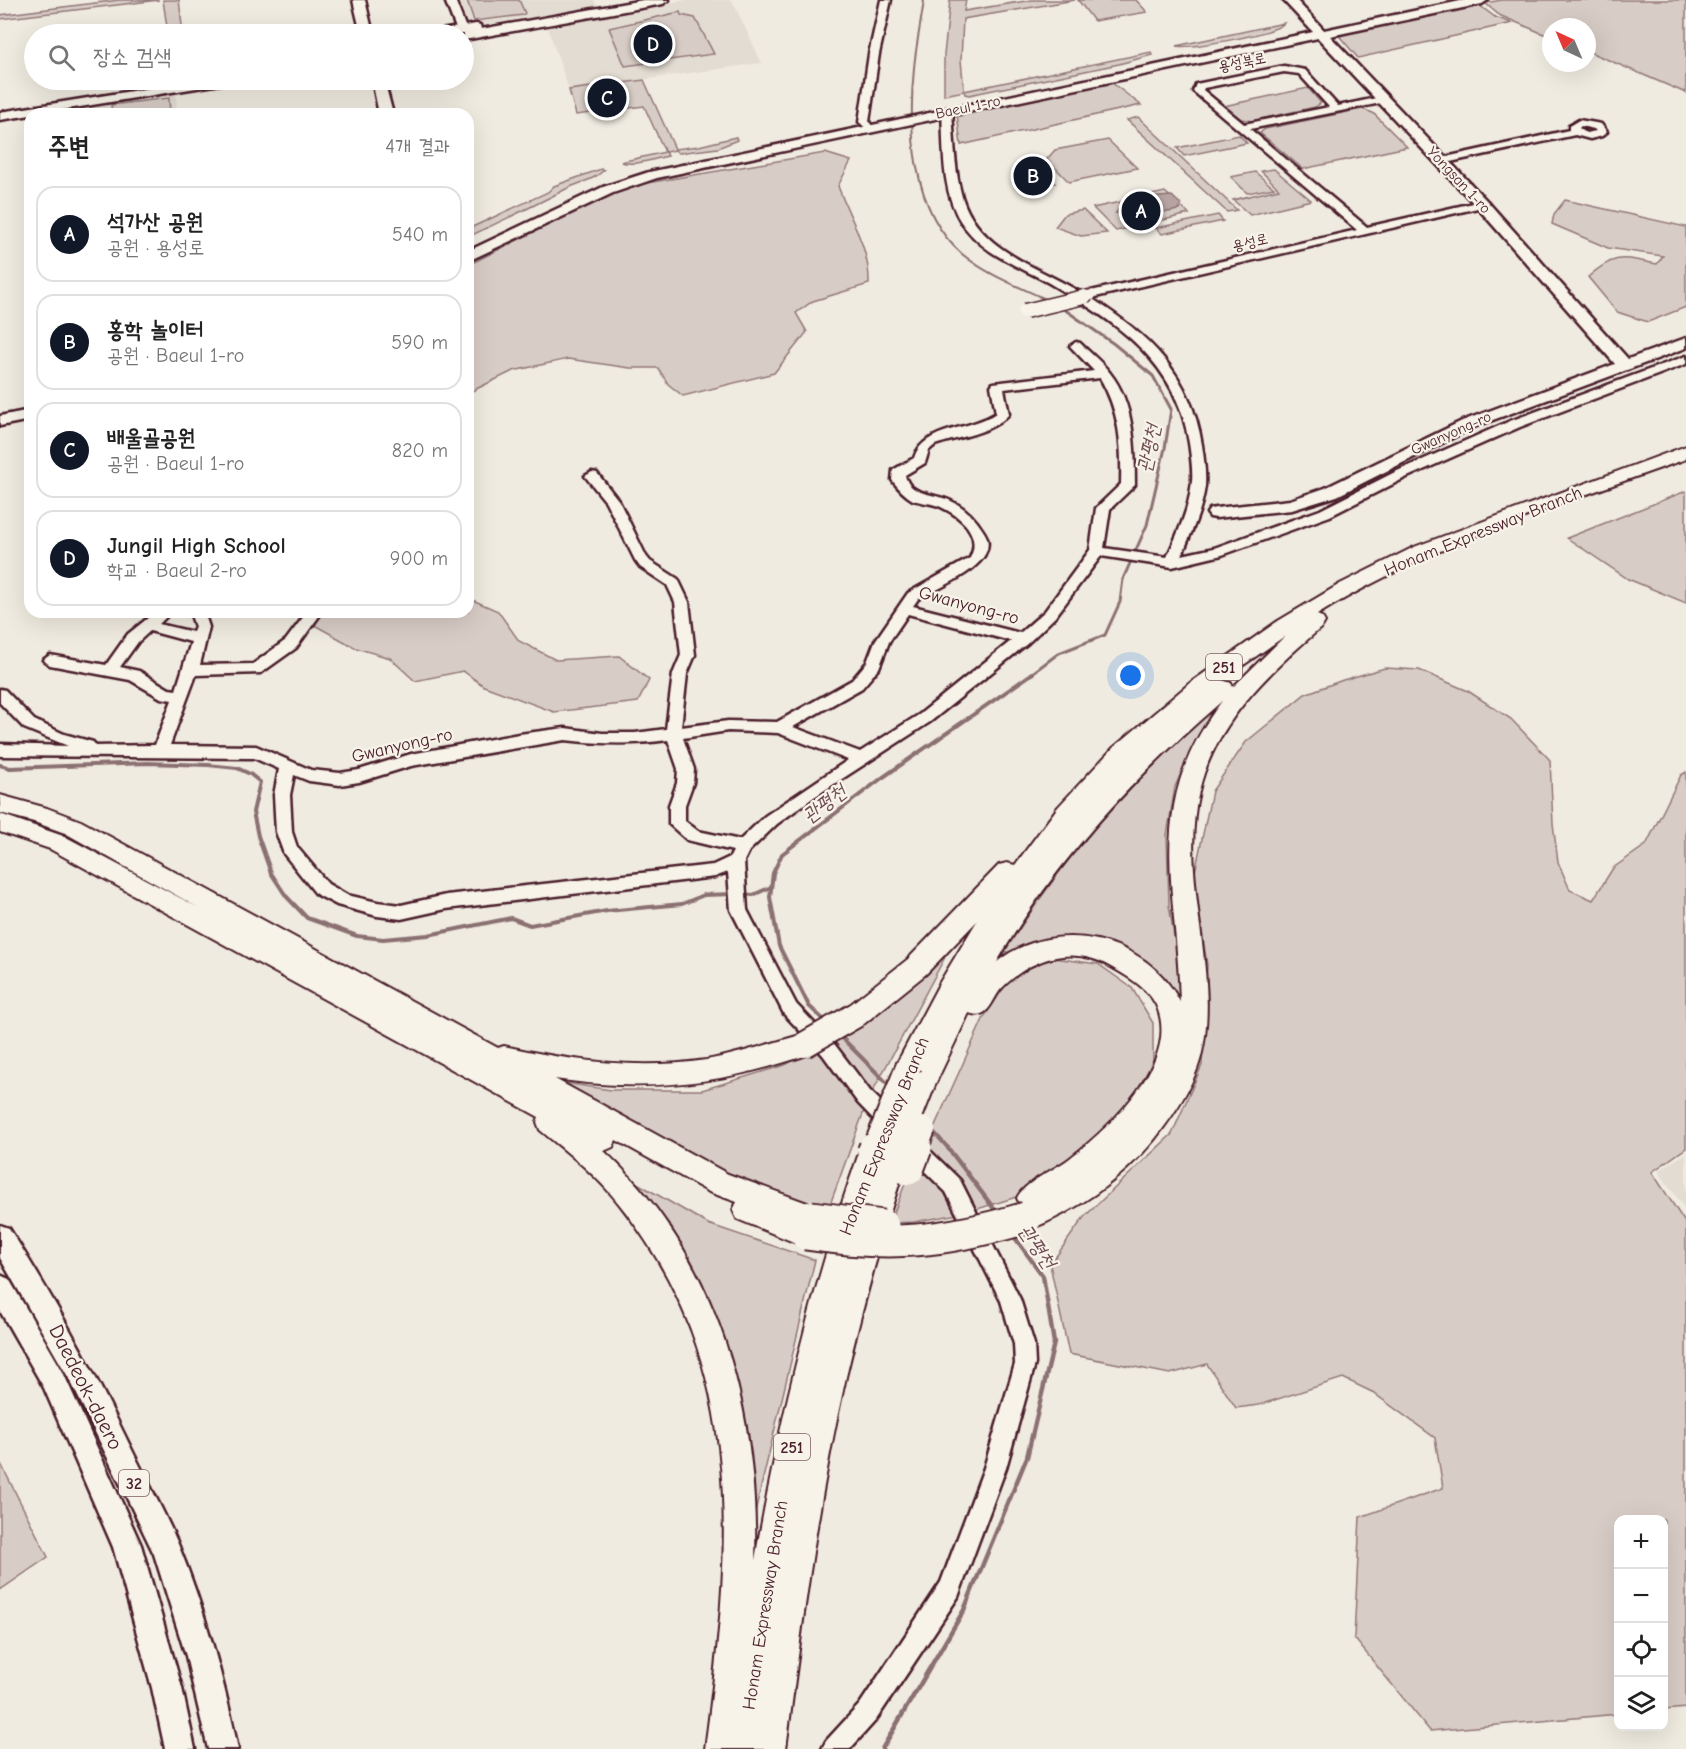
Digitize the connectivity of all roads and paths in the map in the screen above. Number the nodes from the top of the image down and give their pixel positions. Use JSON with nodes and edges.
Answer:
{"nodes":[{"id":1,"x":359,"y":0,"type":"edge"},
{"id":2,"x":450,"y":0,"type":"edge"},
{"id":3,"x":639,"y":0,"type":"edge"},
{"id":4,"x":663,"y":0,"type":"edge"},
{"id":5,"x":886,"y":0,"type":"edge"},
{"id":6,"x":1289,"y":0,"type":"edge"},
{"id":7,"x":1444,"y":0,"type":"edge"},
{"id":8,"x":1482,"y":0,"type":"edge"},
{"id":9,"x":365,"y":24,"type":"edge"},
{"id":10,"x":459,"y":24,"type":"edge"},
{"id":11,"x":1317,"y":30,"type":"junction"},
{"id":12,"x":474,"y":31,"type":"edge"},
{"id":13,"x":474,"y":31,"type":"edge"},
{"id":14,"x":125,"y":90,"type":"edge"},
{"id":15,"x":160,"y":90,"type":"edge"},
{"id":16,"x":380,"y":90,"type":"edge"},
{"id":17,"x":1381,"y":100,"type":"junction"},
{"id":18,"x":49,"y":108,"type":"edge"},
{"id":19,"x":385,"y":108,"type":"edge"},
{"id":20,"x":944,"y":109,"type":"junction"},
{"id":21,"x":1336,"y":109,"type":"junction"},
{"id":22,"x":0,"y":111,"type":"edge"},
{"id":23,"x":24,"y":112,"type":"edge"},
{"id":24,"x":0,"y":116,"type":"edge"},
{"id":25,"x":872,"y":123,"type":"junction"},
{"id":26,"x":1242,"y":128,"type":"junction"},
{"id":27,"x":1576,"y":132,"type":"dead end"},
{"id":28,"x":1441,"y":161,"type":"junction"},
{"id":29,"x":1482,"y":204,"type":"junction"},
{"id":30,"x":1365,"y":231,"type":"junction"},
{"id":31,"x":499,"y":234,"type":"junction"},
{"id":32,"x":474,"y":241,"type":"edge"},
{"id":33,"x":474,"y":246,"type":"edge"},
{"id":34,"x":474,"y":254,"type":"edge"},
{"id":35,"x":1025,"y":311,"type":"dead end"},
{"id":36,"x":1686,"y":343,"type":"edge"},
{"id":37,"x":1077,"y":346,"type":"dead end"},
{"id":38,"x":1686,"y":360,"type":"edge"},
{"id":39,"x":1624,"y":364,"type":"junction"},
{"id":40,"x":1105,"y":374,"type":"junction"},
{"id":41,"x":24,"y":416,"type":"edge"},
{"id":42,"x":0,"y":421,"type":"edge"},
{"id":43,"x":24,"y":425,"type":"edge"},
{"id":44,"x":0,"y":429,"type":"edge"},
{"id":45,"x":1686,"y":452,"type":"edge"},
{"id":46,"x":1686,"y":465,"type":"edge"},
{"id":47,"x":592,"y":476,"type":"dead end"},
{"id":48,"x":1216,"y":513,"type":"dead end"},
{"id":49,"x":1104,"y":552,"type":"junction"},
{"id":50,"x":1172,"y":562,"type":"junction"},
{"id":51,"x":904,"y":608,"type":"junction"},
{"id":52,"x":157,"y":618,"type":"edge"},
{"id":53,"x":199,"y":618,"type":"edge"},
{"id":54,"x":310,"y":618,"type":"edge"},
{"id":55,"x":1315,"y":622,"type":"junction"},
{"id":56,"x":148,"y":625,"type":"junction"},
{"id":57,"x":199,"y":638,"type":"junction"},
{"id":58,"x":1023,"y":639,"type":"junction"},
{"id":59,"x":50,"y":660,"type":"dead end"},
{"id":60,"x":191,"y":670,"type":"junction"},
{"id":61,"x":109,"y":671,"type":"junction"},
{"id":62,"x":0,"y":694,"type":"edge"},
{"id":63,"x":182,"y":696,"type":"junction"},
{"id":64,"x":779,"y":728,"type":"junction"},
{"id":65,"x":673,"y":732,"type":"junction"},
{"id":66,"x":59,"y":738,"type":"junction"},
{"id":67,"x":161,"y":749,"type":"junction"},
{"id":68,"x":0,"y":750,"type":"edge"},
{"id":69,"x":118,"y":751,"type":"junction"},
{"id":70,"x":49,"y":752,"type":"junction"},
{"id":71,"x":861,"y":759,"type":"junction"},
{"id":72,"x":288,"y":765,"type":"junction"},
{"id":73,"x":1096,"y":779,"type":"junction"},
{"id":74,"x":0,"y":804,"type":"edge"},
{"id":75,"x":0,"y":823,"type":"edge"},
{"id":76,"x":738,"y":859,"type":"junction"},
{"id":77,"x":456,"y":1040,"type":"junction"},
{"id":78,"x":493,"y":1080,"type":"junction"},
{"id":79,"x":923,"y":1081,"type":"junction"},
{"id":80,"x":891,"y":1161,"type":"junction"},
{"id":81,"x":1023,"y":1211,"type":"junction"},
{"id":82,"x":809,"y":1226,"type":"junction"},
{"id":83,"x":0,"y":1236,"type":"edge"},
{"id":84,"x":0,"y":1287,"type":"edge"},
{"id":85,"x":180,"y":1749,"type":"edge"},
{"id":86,"x":223,"y":1749,"type":"edge"},
{"id":87,"x":722,"y":1749,"type":"edge"},
{"id":88,"x":742,"y":1749,"type":"edge"},
{"id":89,"x":769,"y":1749,"type":"edge"},
{"id":90,"x":834,"y":1749,"type":"edge"}],
"edges":[{"from":1,"to":9,"type":"main road"},
{"from":2,"to":10,"type":"street"},
{"from":3,"to":12,"type":"main road"},
{"from":4,"to":13,"type":"main road"},
{"from":5,"to":25,"type":"street"},
{"from":6,"to":11,"type":"main road","name":"Yongsan 1-ro"},
{"from":7,"to":11,"type":"main road","name":"Baeul 1-ro"},
{"from":8,"to":11,"type":"main road","name":"Baeul 1-ro"},
{"from":11,"to":17,"type":"main road","name":"Yongsan 1-ro"},
{"from":11,"to":20,"type":"main road","name":"Baeul 1-ro"},
{"from":14,"to":22,"type":"main road"},
{"from":15,"to":18,"type":"main road"},
{"from":16,"to":19,"type":"main road"},
{"from":17,"to":21,"type":"street"},
{"from":17,"to":28,"type":"main road","name":"Yongsan 1-ro"},
{"from":20,"to":25,"type":"main road","name":"Baeul 1-ro"},
{"from":20,"to":50,"type":"street"},
{"from":21,"to":26,"type":"street"},
{"from":21,"to":26,"type":"street","name":"용성북로"},
{"from":23,"to":24,"type":"main road"},
{"from":25,"to":31,"type":"main road","name":"Baeul 1-ro"},
{"from":25,"to":34,"type":"main road","name":"Baeul 1-ro"},
{"from":26,"to":30,"type":"street","name":"용성북로"},
{"from":27,"to":28,"type":"street"},
{"from":28,"to":29,"type":"main road","name":"Yongsan 1-ro"},
{"from":29,"to":30,"type":"street","name":"용성로"},
{"from":29,"to":39,"type":"main road","name":"Yongsan 1-ro"},
{"from":30,"to":35,"type":"street","name":"용성로","bridge":true},
{"from":31,"to":32,"type":"main road"},
{"from":31,"to":33,"type":"main road","name":"Baeul 1-ro"},
{"from":36,"to":39,"type":"main road","name":"Gwanyong-ro"},
{"from":37,"to":40,"type":"street"},
{"from":38,"to":50,"type":"street"},
{"from":39,"to":48,"type":"main road","name":"Gwanyong-ro"},
{"from":40,"to":49,"type":"street"},
{"from":40,"to":51,"type":"street"},
{"from":41,"to":42,"type":"main road"},
{"from":43,"to":44,"type":"main road"},
{"from":45,"to":73,"type":"highway","name":"Honam Expressway Branch","number":"251"},
{"from":46,"to":55,"type":"highway","name":"Honam Expressway Branch","number":"251"},
{"from":47,"to":65,"type":"street"},
{"from":49,"to":50,"type":"street"},
{"from":49,"to":58,"type":"street"},
{"from":51,"to":58,"type":"street","name":"Gwanyong-ro"},
{"from":51,"to":64,"type":"street","name":"Gwanyong-ro"},
{"from":52,"to":56,"type":"street"},
{"from":53,"to":57,"type":"street"},
{"from":54,"to":60,"type":"street"},
{"from":55,"to":79,"type":"highway","name":"Honam Expressway Branch","number":"251"},
{"from":55,"to":81,"type":"highway"},
{"from":56,"to":57,"type":"street"},
{"from":56,"to":61,"type":"street"},
{"from":57,"to":60,"type":"street"},
{"from":58,"to":71,"type":"street"},
{"from":59,"to":61,"type":"street"},
{"from":60,"to":63,"type":"street"},
{"from":61,"to":63,"type":"street"},
{"from":62,"to":66,"type":"street"},
{"from":63,"to":67,"type":"street"},
{"from":64,"to":65,"type":"street","name":"Gwanyong-ro"},
{"from":64,"to":71,"type":"street"},
{"from":65,"to":72,"type":"street","name":"Gwanyong-ro"},
{"from":65,"to":76,"type":"street"},
{"from":66,"to":69,"type":"street"},
{"from":66,"to":70,"type":"street"},
{"from":67,"to":69,"type":"street","name":"Gwanyong-ro"},
{"from":67,"to":72,"type":"street","name":"Gwanyong-ro"},
{"from":68,"to":70,"type":"street","name":"Gwanyong-ro"},
{"from":69,"to":70,"type":"street","name":"Gwanyong-ro"},
{"from":71,"to":76,"type":"street"},
{"from":72,"to":76,"type":"street"},
{"from":73,"to":77,"type":"highway","bridge":true},
{"from":73,"to":79,"type":"highway","name":"Honam Expressway Branch","number":"251"},
{"from":74,"to":77,"type":"highway"},
{"from":75,"to":78,"type":"highway"},
{"from":76,"to":90,"type":"street"},
{"from":77,"to":82,"type":"highway"},
{"from":78,"to":82,"type":"highway"},
{"from":78,"to":87,"type":"highway"},
{"from":79,"to":80,"type":"highway","bridge":true},
{"from":79,"to":80,"type":"highway","name":"Honam Expressway Branch","number":"251","bridge":true},
{"from":79,"to":81,"type":"highway"},
{"from":80,"to":88,"type":"highway","name":"Honam Expressway Branch","number":"251"},
{"from":80,"to":89,"type":"highway","name":"Honam Expressway Branch","number":"251"},
{"from":81,"to":82,"type":"highway","bridge":true},
{"from":83,"to":86,"type":"main road","name":"Daedeok-daero","number":"32"},
{"from":84,"to":85,"type":"main road","name":"Daedeok-daero","number":"32"}]}
